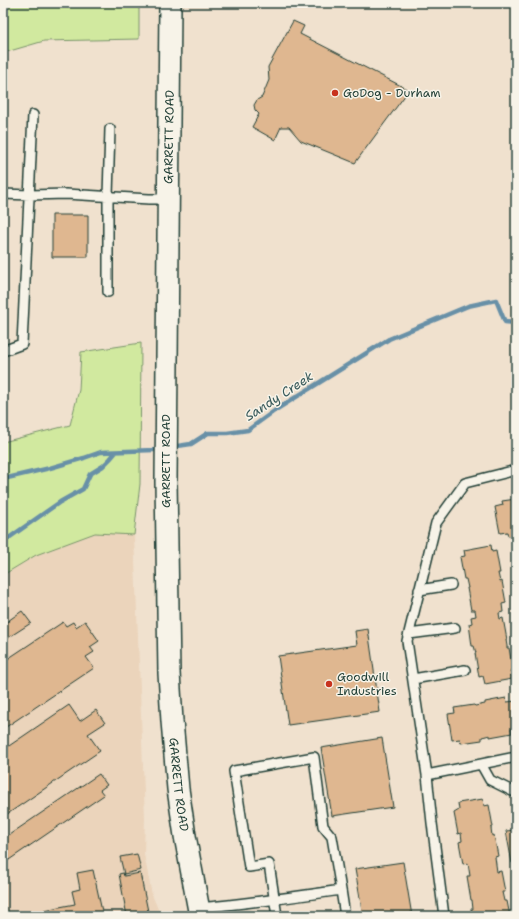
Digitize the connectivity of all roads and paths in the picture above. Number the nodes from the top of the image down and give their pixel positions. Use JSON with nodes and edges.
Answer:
{"nodes":[{"id":1,"x":170,"y":3,"type":"edge"},
{"id":2,"x":33,"y":116,"type":"dead end"},
{"id":3,"x":110,"y":128,"type":"dead end"},
{"id":4,"x":3,"y":194,"type":"edge"},
{"id":5,"x":30,"y":195,"type":"junction"},
{"id":6,"x":108,"y":196,"type":"junction"},
{"id":7,"x":168,"y":199,"type":"junction"},
{"id":8,"x":108,"y":292,"type":"dead end"},
{"id":9,"x":3,"y":351,"type":"edge"},
{"id":10,"x":516,"y":470,"type":"edge"},
{"id":11,"x":451,"y":585,"type":"dead end"},
{"id":12,"x":420,"y":590,"type":"junction"},
{"id":13,"x":456,"y":628,"type":"dead end"},
{"id":14,"x":408,"y":634,"type":"junction"},
{"id":15,"x":465,"y":670,"type":"dead end"},
{"id":16,"x":413,"y":679,"type":"junction"},
{"id":17,"x":516,"y":757,"type":"edge"},
{"id":18,"x":481,"y":764,"type":"junction"},
{"id":19,"x":427,"y":775,"type":"junction"},
{"id":20,"x":516,"y":792,"type":"edge"},
{"id":21,"x":341,"y":890,"type":"junction"},
{"id":22,"x":274,"y":900,"type":"junction"},
{"id":23,"x":199,"y":912,"type":"edge"},
{"id":24,"x":277,"y":916,"type":"edge"},
{"id":25,"x":345,"y":916,"type":"edge"},
{"id":26,"x":444,"y":916,"type":"edge"}],
"edges":[{"from":1,"to":7,"type":"street","name":"GARRETT ROAD"},
{"from":2,"to":5,"type":"lane"},
{"from":3,"to":6,"type":"lane"},
{"from":4,"to":5,"type":"lane"},
{"from":5,"to":6,"type":"lane"},
{"from":5,"to":9,"type":"lane"},
{"from":6,"to":7,"type":"lane"},
{"from":6,"to":8,"type":"lane"},
{"from":7,"to":23,"type":"street","name":"GARRETT ROAD"},
{"from":10,"to":12,"type":"lane"},
{"from":11,"to":12,"type":"lane"},
{"from":12,"to":14,"type":"lane"},
{"from":13,"to":14,"type":"lane"},
{"from":14,"to":16,"type":"lane"},
{"from":15,"to":16,"type":"lane"},
{"from":16,"to":19,"type":"lane"},
{"from":17,"to":18,"type":"lane"},
{"from":18,"to":19,"type":"lane"},
{"from":18,"to":20,"type":"lane"},
{"from":19,"to":26,"type":"lane"},
{"from":21,"to":22,"type":"lane"},
{"from":21,"to":22,"type":"lane"},
{"from":21,"to":25,"type":"lane"},
{"from":22,"to":23,"type":"lane"},
{"from":22,"to":24,"type":"lane"}]}
